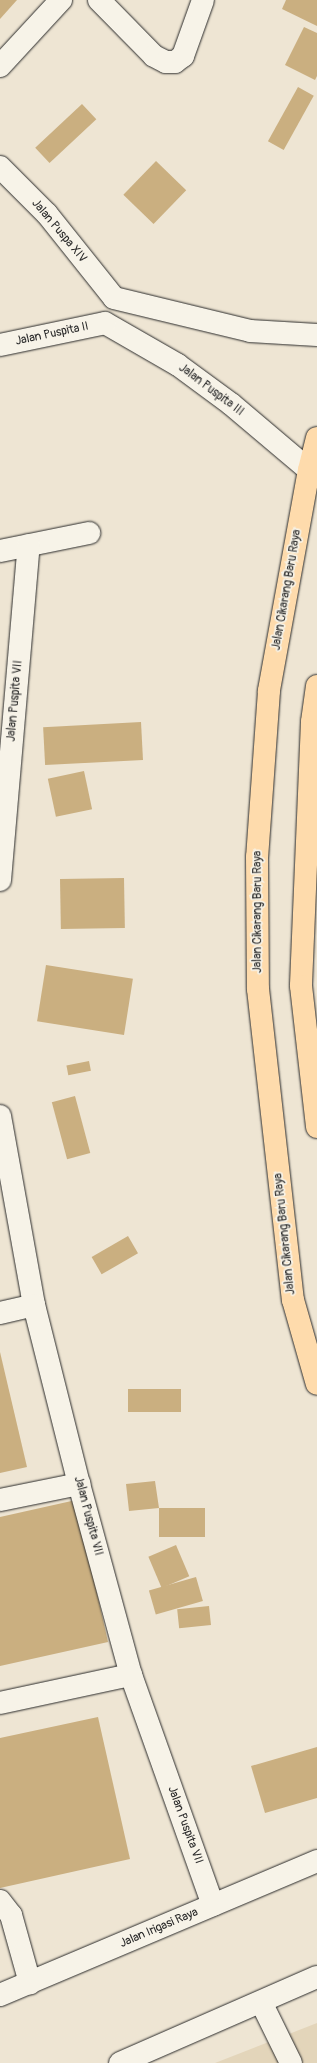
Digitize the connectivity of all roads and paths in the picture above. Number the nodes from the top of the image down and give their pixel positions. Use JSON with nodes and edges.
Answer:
{"nodes":[{"id":1,"x":61,"y":0,"type":"edge"},
{"id":2,"x":99,"y":0,"type":"edge"},
{"id":3,"x":203,"y":0,"type":"edge"},
{"id":4,"x":0,"y":66,"type":"edge"},
{"id":5,"x":0,"y":166,"type":"edge"},
{"id":6,"x":114,"y":298,"type":"junction"},
{"id":7,"x":105,"y":323,"type":"junction"},
{"id":8,"x":317,"y":336,"type":"edge"},
{"id":9,"x":0,"y":345,"type":"edge"},
{"id":10,"x":317,"y":438,"type":"edge"},
{"id":11,"x":308,"y":470,"type":"junction"},
{"id":12,"x":89,"y":533,"type":"dead end"},
{"id":13,"x":29,"y":545,"type":"junction"},
{"id":14,"x":0,"y":551,"type":"edge"},
{"id":15,"x":317,"y":686,"type":"edge"},
{"id":16,"x":0,"y":880,"type":"edge"},
{"id":17,"x":0,"y":1116,"type":"edge"},
{"id":18,"x":317,"y":1127,"type":"edge"},
{"id":19,"x":2,"y":1139,"type":"edge"},
{"id":20,"x":34,"y":1306,"type":"junction"},
{"id":21,"x":0,"y":1313,"type":"edge"},
{"id":22,"x":317,"y":1384,"type":"edge"},
{"id":23,"x":79,"y":1484,"type":"junction"},
{"id":24,"x":0,"y":1500,"type":"edge"},
{"id":25,"x":131,"y":1675,"type":"junction"},
{"id":26,"x":0,"y":1703,"type":"edge"},
{"id":27,"x":317,"y":1861,"type":"edge"},
{"id":28,"x":0,"y":1901,"type":"edge"},
{"id":29,"x":213,"y":1905,"type":"junction"},
{"id":30,"x":317,"y":1978,"type":"edge"},
{"id":31,"x":30,"y":1983,"type":"junction"},
{"id":32,"x":0,"y":1995,"type":"edge"},
{"id":33,"x":261,"y":2002,"type":"junction"},
{"id":34,"x":120,"y":2063,"type":"edge"},
{"id":35,"x":291,"y":2063,"type":"edge"}],
"edges":[{"from":1,"to":4,"type":"street"},
{"from":2,"to":3,"type":"street"},
{"from":5,"to":6,"type":"street","name":"Jalan Puspa XIV"},
{"from":6,"to":7,"type":"street"},
{"from":6,"to":8,"type":"street"},
{"from":7,"to":9,"type":"street","name":"Jalan Puspita II"},
{"from":7,"to":11,"type":"street","name":"Jalan Puspita III"},
{"from":10,"to":11,"type":"main road","name":"Jalan Cikarang Baru Raya"},
{"from":11,"to":22,"type":"main road","name":"Jalan Cikarang Baru Raya"},
{"from":12,"to":13,"type":"street"},
{"from":13,"to":14,"type":"street"},
{"from":13,"to":16,"type":"street","name":"Jalan Puspita VII"},
{"from":15,"to":18,"type":"main road"},
{"from":17,"to":19,"type":"street","name":"Jalan Puspita VII"},
{"from":19,"to":20,"type":"street","name":"Jalan Puspita VII"},
{"from":20,"to":21,"type":"street"},
{"from":20,"to":23,"type":"street","name":"Jalan Puspita VII"},
{"from":23,"to":24,"type":"street"},
{"from":23,"to":25,"type":"street","name":"Jalan Puspita VII"},
{"from":25,"to":26,"type":"street"},
{"from":25,"to":29,"type":"street","name":"Jalan Puspita VII"},
{"from":27,"to":29,"type":"street","name":"Jalan Irigasi Raya"},
{"from":28,"to":31,"type":"street"},
{"from":29,"to":31,"type":"street","name":"Jalan Irigasi Raya"},
{"from":30,"to":33,"type":"street"},
{"from":31,"to":32,"type":"street","name":"Jalan Irigasi Raya"},
{"from":33,"to":34,"type":"street"},
{"from":33,"to":35,"type":"street"}]}
